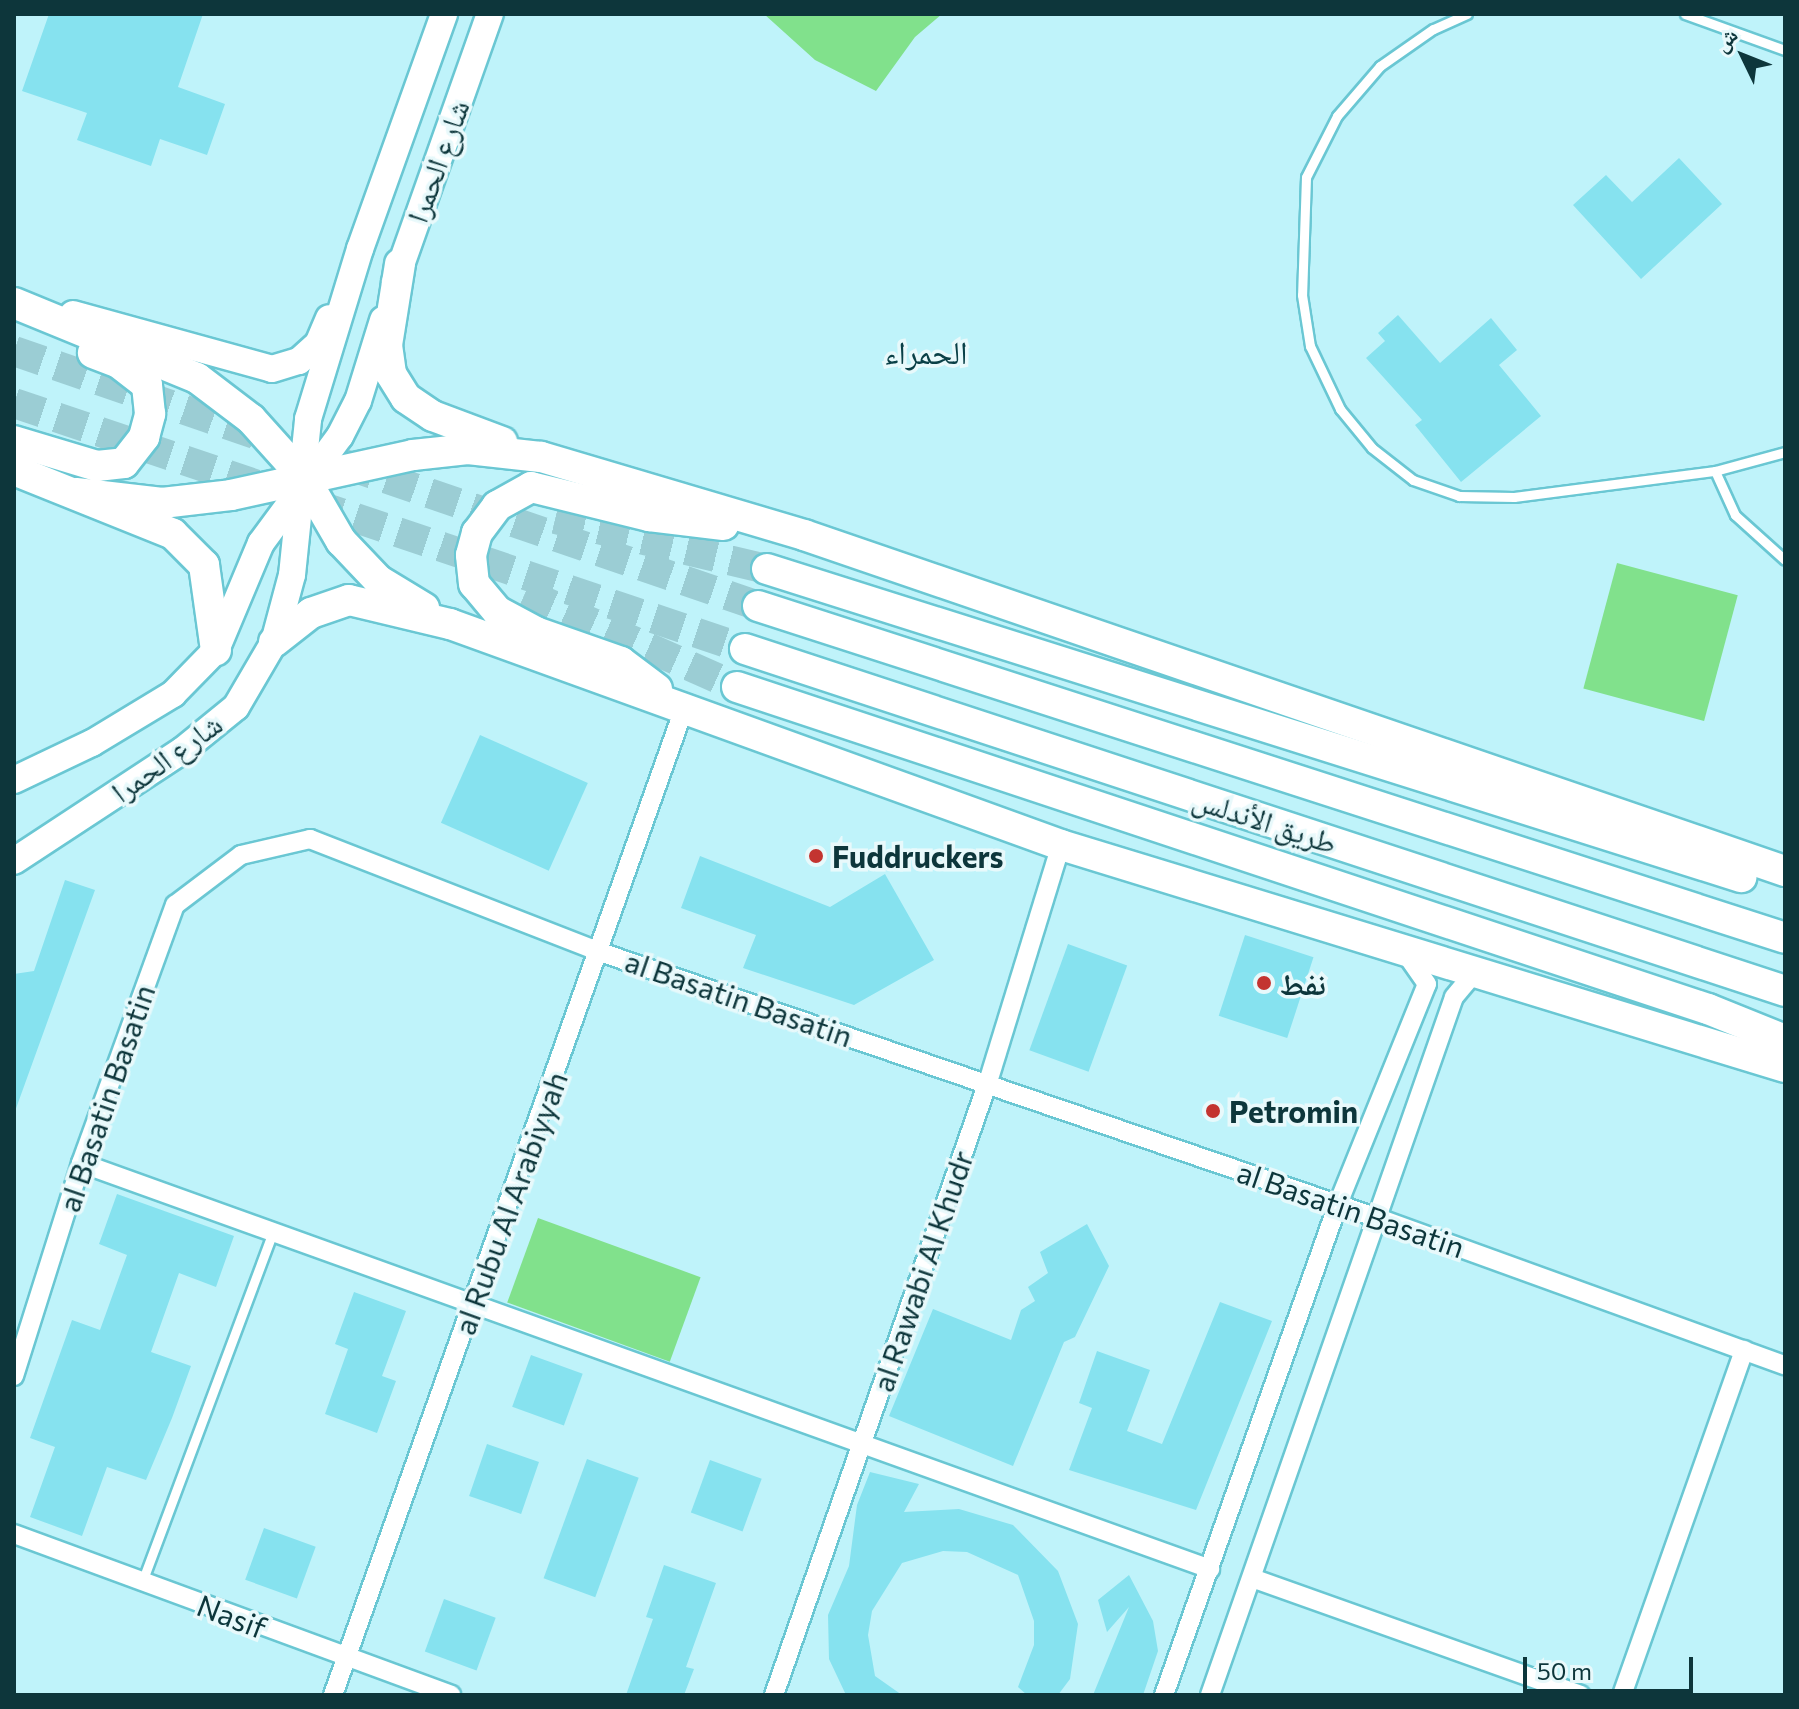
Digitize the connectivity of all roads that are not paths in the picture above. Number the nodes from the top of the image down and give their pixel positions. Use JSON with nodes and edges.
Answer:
{"nodes":[{"id":1,"x":444,"y":14,"type":"edge"},
{"id":2,"x":490,"y":14,"type":"edge"},
{"id":3,"x":1467,"y":14,"type":"edge"},
{"id":4,"x":1685,"y":14,"type":"edge"},
{"id":5,"x":1785,"y":50,"type":"edge"},
{"id":6,"x":360,"y":249,"type":"junction"},
{"id":7,"x":400,"y":264,"type":"junction"},
{"id":8,"x":14,"y":295,"type":"edge"},
{"id":9,"x":14,"y":303,"type":"edge"},
{"id":10,"x":14,"y":324,"type":"edge"},
{"id":11,"x":14,"y":441,"type":"edge"},
{"id":12,"x":1785,"y":452,"type":"edge"},
{"id":13,"x":541,"y":457,"type":"junction"},
{"id":14,"x":14,"y":470,"type":"edge"},
{"id":15,"x":1715,"y":471,"type":"junction"},
{"id":16,"x":305,"y":479,"type":"junction"},
{"id":17,"x":76,"y":493,"type":"junction"},
{"id":18,"x":804,"y":535,"type":"junction"},
{"id":19,"x":1785,"y":560,"type":"edge"},
{"id":20,"x":767,"y":569,"type":"tunnel mouth"},
{"id":21,"x":758,"y":606,"type":"tunnel mouth"},
{"id":22,"x":450,"y":624,"type":"junction"},
{"id":23,"x":274,"y":642,"type":"junction"},
{"id":24,"x":745,"y":649,"type":"tunnel mouth"},
{"id":25,"x":216,"y":650,"type":"junction"},
{"id":26,"x":737,"y":687,"type":"tunnel mouth"},
{"id":27,"x":684,"y":709,"type":"junction"},
{"id":28,"x":14,"y":780,"type":"edge"},
{"id":29,"x":1061,"y":845,"type":"junction"},
{"id":30,"x":14,"y":861,"type":"edge"},
{"id":31,"x":1785,"y":871,"type":"edge"},
{"id":32,"x":1785,"y":889,"type":"edge"},
{"id":33,"x":1785,"y":938,"type":"edge"},
{"id":34,"x":600,"y":952,"type":"junction"},
{"id":35,"x":1405,"y":952,"type":"junction"},
{"id":36,"x":1474,"y":973,"type":"junction"},
{"id":37,"x":1785,"y":991,"type":"edge"},
{"id":38,"x":1785,"y":1040,"type":"edge"},
{"id":39,"x":1785,"y":1067,"type":"edge"},
{"id":40,"x":988,"y":1082,"type":"junction"},
{"id":41,"x":81,"y":1163,"type":"junction"},
{"id":42,"x":1338,"y":1204,"type":"junction"},
{"id":43,"x":1378,"y":1218,"type":"junction"},
{"id":44,"x":273,"y":1232,"type":"junction"},
{"id":45,"x":473,"y":1304,"type":"junction"},
{"id":46,"x":1744,"y":1350,"type":"junction"},
{"id":47,"x":1785,"y":1365,"type":"edge"},
{"id":48,"x":14,"y":1376,"type":"edge"},
{"id":49,"x":862,"y":1444,"type":"junction"},
{"id":50,"x":14,"y":1534,"type":"edge"},
{"id":51,"x":1210,"y":1569,"type":"junction"},
{"id":52,"x":1252,"y":1578,"type":"junction"},
{"id":53,"x":142,"y":1582,"type":"junction"},
{"id":54,"x":346,"y":1658,"type":"junction"},
{"id":55,"x":333,"y":1695,"type":"edge"},
{"id":56,"x":451,"y":1695,"type":"edge"},
{"id":57,"x":774,"y":1695,"type":"edge"},
{"id":58,"x":1164,"y":1695,"type":"edge"},
{"id":59,"x":1210,"y":1695,"type":"edge"},
{"id":60,"x":1581,"y":1695,"type":"edge"},
{"id":61,"x":1622,"y":1695,"type":"edge"}],
"edges":[{"from":1,"to":6,"type":"main road","name":"شارع الحمرا"},
{"from":2,"to":7,"type":"main road","name":"شارع الحمرا"},
{"from":3,"to":15,"type":"lane"},
{"from":4,"to":5,"type":"lane"},
{"from":6,"to":8,"type":"main road"},
{"from":6,"to":16,"type":"main road","name":"شارع الحمرا"},
{"from":7,"to":13,"type":"main road"},
{"from":7,"to":16,"type":"main road","name":"شارع الحمرا"},
{"from":9,"to":16,"type":"main road"},
{"from":10,"to":11,"type":"main road"},
{"from":12,"to":15,"type":"lane"},
{"from":13,"to":16,"type":"main road"},
{"from":13,"to":18,"type":"main road"},
{"from":14,"to":17,"type":"main road"},
{"from":15,"to":19,"type":"lane"},
{"from":16,"to":17,"type":"main road"},
{"from":16,"to":22,"type":"main road"},
{"from":16,"to":23,"type":"main road","name":"شارع الحمرا"},
{"from":16,"to":25,"type":"main road","name":"شارع الحمرا"},
{"from":17,"to":25,"type":"main road"},
{"from":18,"to":27,"type":"main road"},
{"from":18,"to":31,"type":"main road"},
{"from":20,"to":32,"type":"main road"},
{"from":21,"to":33,"type":"main road","name":"طريق الأندلس"},
{"from":22,"to":23,"type":"main road"},
{"from":22,"to":27,"type":"main road"},
{"from":23,"to":30,"type":"main road","name":"شارع الحمرا"},
{"from":24,"to":37,"type":"main road","name":"طريق الأندلس"},
{"from":25,"to":28,"type":"main road","name":"شارع الحمرا"},
{"from":26,"to":38,"type":"main road"},
{"from":27,"to":29,"type":"main road"},
{"from":27,"to":34,"type":"street","name":"al Rubu Al Arabiyyah"},
{"from":29,"to":35,"type":"main road"},
{"from":29,"to":40,"type":"street","name":"al Rawabi Al Khudr"},
{"from":34,"to":40,"type":"street","name":"al Basatin Basatin"},
{"from":34,"to":41,"type":"street","name":"al Basatin Basatin"},
{"from":34,"to":45,"type":"street","name":"al Rubu Al Arabiyyah"},
{"from":35,"to":36,"type":"main road"},
{"from":35,"to":42,"type":"street"},
{"from":36,"to":39,"type":"main road"},
{"from":36,"to":43,"type":"street"},
{"from":40,"to":42,"type":"street","name":"al Basatin Basatin"},
{"from":40,"to":49,"type":"street","name":"al Rawabi Al Khudr"},
{"from":41,"to":44,"type":"street"},
{"from":41,"to":48,"type":"street","name":"al Basatin Basatin"},
{"from":42,"to":43,"type":"street","name":"al Basatin Basatin"},
{"from":42,"to":51,"type":"street"},
{"from":43,"to":46,"type":"street","name":"al Basatin Basatin"},
{"from":43,"to":52,"type":"street"},
{"from":44,"to":45,"type":"street"},
{"from":44,"to":53,"type":"lane"},
{"from":45,"to":49,"type":"street"},
{"from":45,"to":54,"type":"street","name":"al Rubu Al Arabiyyah"},
{"from":46,"to":47,"type":"street","name":"al Basatin Basatin"},
{"from":46,"to":61,"type":"street"},
{"from":49,"to":51,"type":"street"},
{"from":49,"to":57,"type":"street","name":"al Rawabi Al Khudr"},
{"from":50,"to":53,"type":"street","name":"Nasif"},
{"from":51,"to":58,"type":"street"},
{"from":52,"to":59,"type":"street"},
{"from":52,"to":60,"type":"street"},
{"from":53,"to":54,"type":"street","name":"Nasif"},
{"from":54,"to":55,"type":"street","name":"al Rubu Al Arabiyyah"},
{"from":54,"to":56,"type":"street","name":"Nasif"}]}
